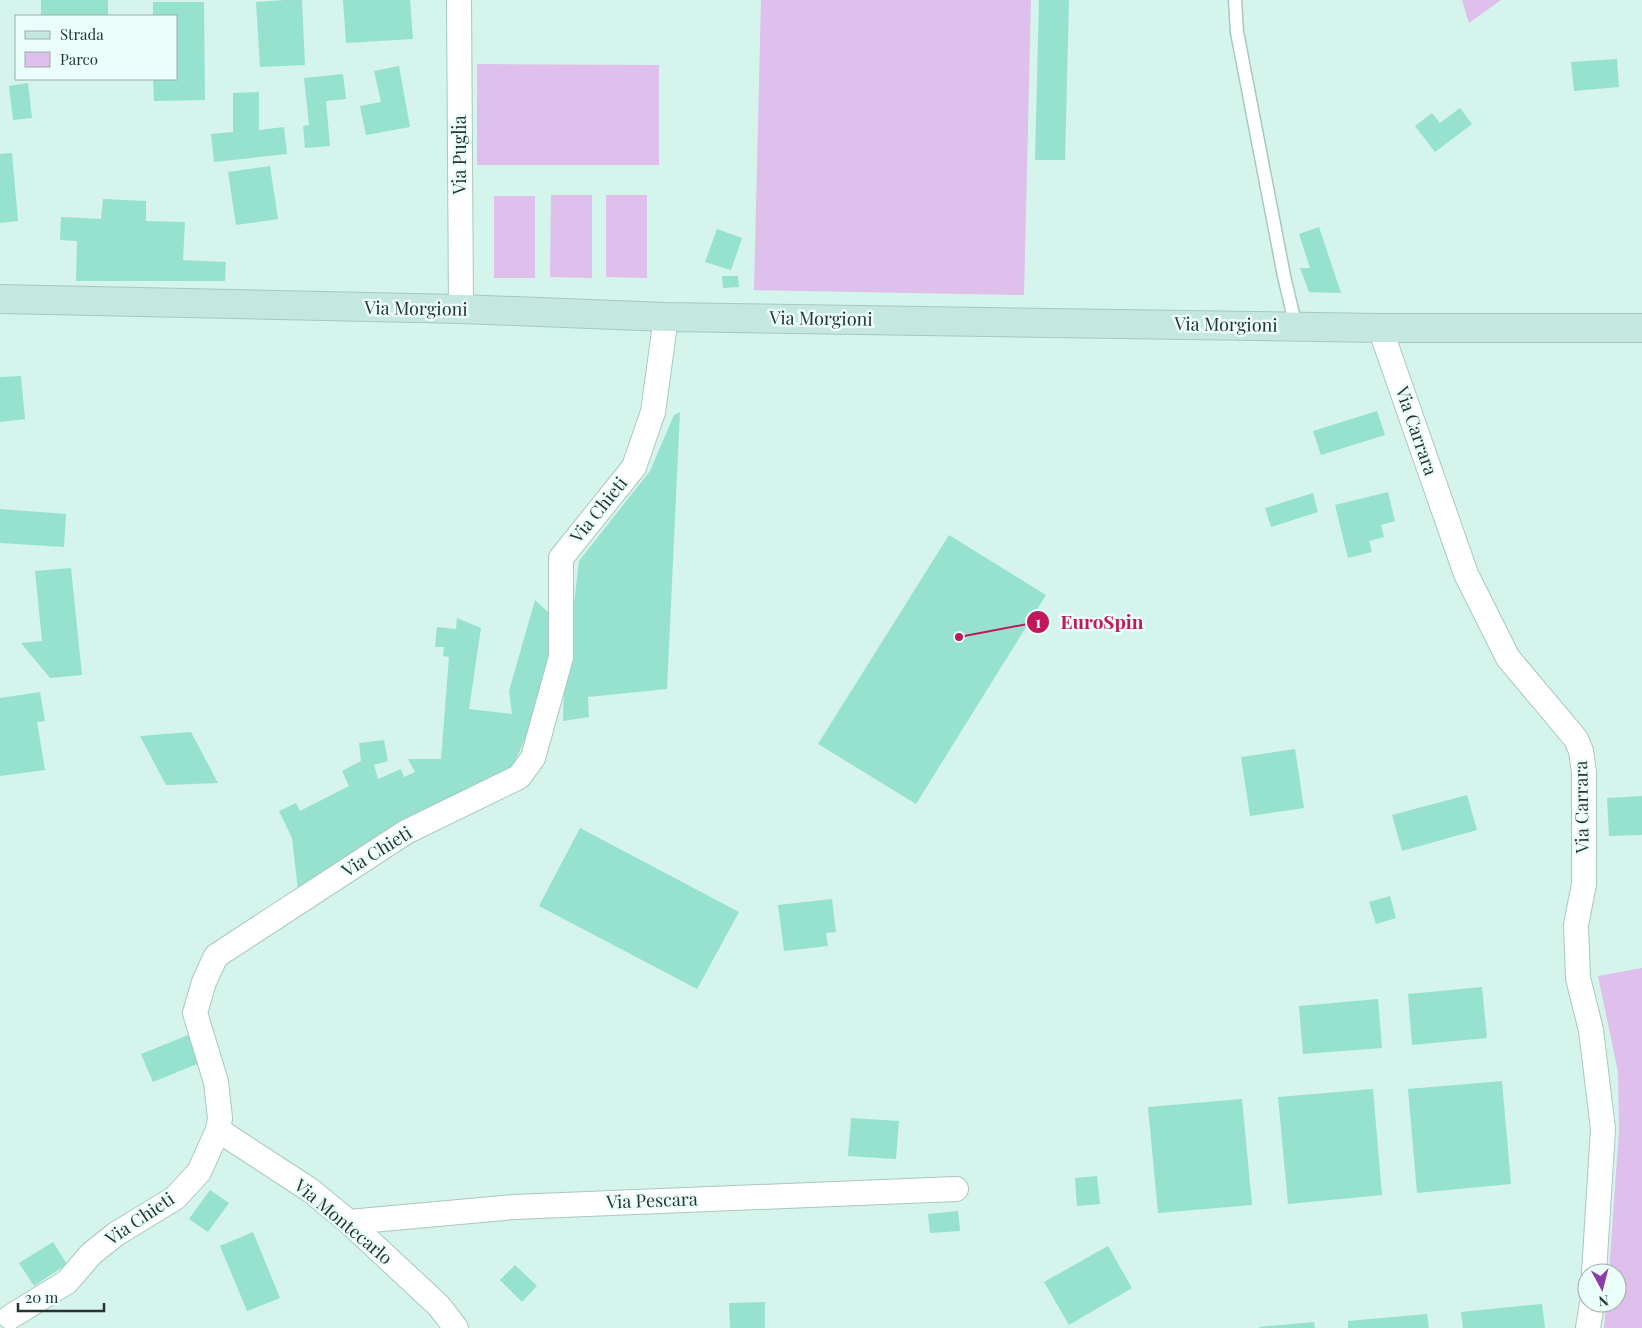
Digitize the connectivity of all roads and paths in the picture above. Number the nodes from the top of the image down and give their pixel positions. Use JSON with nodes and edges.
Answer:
{"nodes":[{"id":1,"x":459,"y":0,"type":"edge"},
{"id":2,"x":1235,"y":0,"type":"edge"},
{"id":3,"x":0,"y":299,"type":"edge"},
{"id":4,"x":461,"y":310,"type":"junction"},
{"id":5,"x":666,"y":317,"type":"junction"},
{"id":6,"x":1296,"y":326,"type":"junction"},
{"id":7,"x":1380,"y":328,"type":"junction"},
{"id":8,"x":1642,"y":328,"type":"edge"},
{"id":9,"x":218,"y":1130,"type":"junction"},
{"id":10,"x":956,"y":1189,"type":"dead end"},
{"id":11,"x":349,"y":1222,"type":"junction"},
{"id":12,"x":1595,"y":1263,"type":"edge"},
{"id":13,"x":1590,"y":1313,"type":"edge"},
{"id":14,"x":10,"y":1317,"type":"dead end"},
{"id":15,"x":456,"y":1328,"type":"edge"},
{"id":16,"x":1588,"y":1328,"type":"edge"}],
"edges":[{"from":1,"to":4,"type":"street","name":"Via Puglia"},
{"from":2,"to":6,"type":"lane"},
{"from":3,"to":4,"type":"main road","name":"Via Morgioni"},
{"from":4,"to":5,"type":"main road","name":"Via Morgioni"},
{"from":5,"to":6,"type":"main road","name":"Via Morgioni"},
{"from":5,"to":9,"type":"street","name":"Via Chieti"},
{"from":6,"to":7,"type":"main road","name":"Via Morgioni"},
{"from":7,"to":8,"type":"main road","name":"Via Morgioni"},
{"from":7,"to":12,"type":"street","name":"Via Carrara"},
{"from":9,"to":11,"type":"street","name":"Via Montecarlo"},
{"from":9,"to":14,"type":"street","name":"Via Chieti"},
{"from":10,"to":11,"type":"street","name":"Via Pescara"},
{"from":11,"to":15,"type":"street","name":"Via Montecarlo"},
{"from":13,"to":16,"type":"street"}]}
